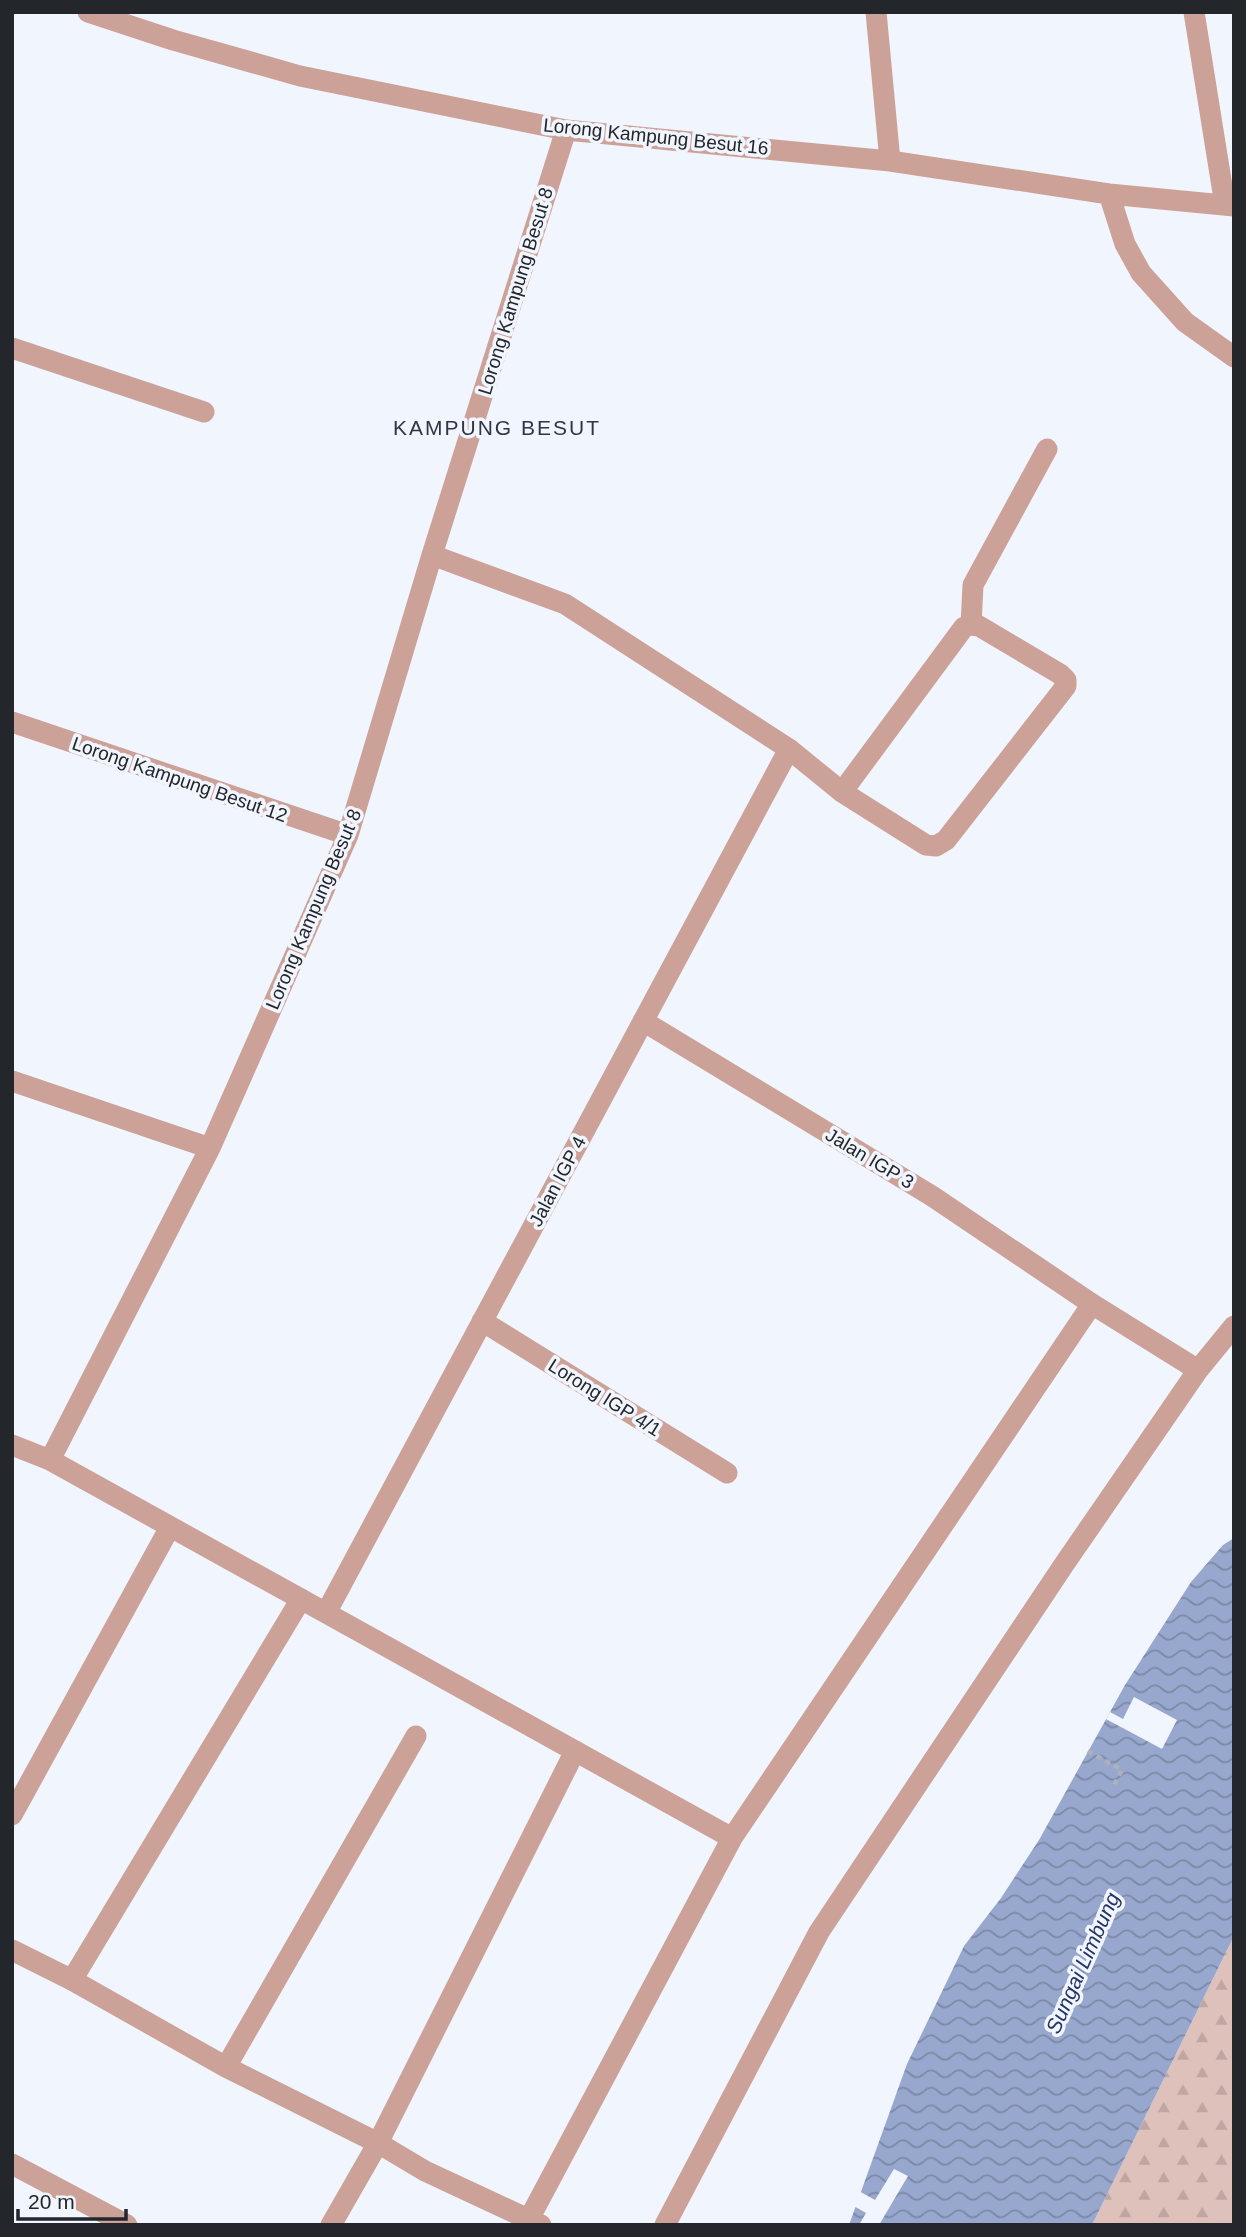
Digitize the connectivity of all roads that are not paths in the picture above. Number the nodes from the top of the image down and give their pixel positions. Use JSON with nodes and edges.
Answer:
{"nodes":[{"id":1,"x":88,"y":12,"type":"edge"},
{"id":2,"x":876,"y":12,"type":"edge"},
{"id":3,"x":1194,"y":12,"type":"edge"},
{"id":4,"x":566,"y":130,"type":"junction"},
{"id":5,"x":890,"y":161,"type":"junction"},
{"id":6,"x":1110,"y":194,"type":"junction"},
{"id":7,"x":1229,"y":206,"type":"edge"},
{"id":8,"x":12,"y":348,"type":"edge"},
{"id":9,"x":1234,"y":357,"type":"edge"},
{"id":10,"x":204,"y":412,"type":"dead end"},
{"id":11,"x":1047,"y":449,"type":"dead end"},
{"id":12,"x":432,"y":555,"type":"junction"},
{"id":13,"x":971,"y":625,"type":"junction"},
{"id":14,"x":12,"y":722,"type":"edge"},
{"id":15,"x":789,"y":749,"type":"junction"},
{"id":16,"x":842,"y":792,"type":"junction"},
{"id":17,"x":348,"y":835,"type":"junction"},
{"id":18,"x":643,"y":1021,"type":"junction"},
{"id":19,"x":12,"y":1081,"type":"edge"},
{"id":20,"x":211,"y":1148,"type":"junction"},
{"id":21,"x":1092,"y":1304,"type":"junction"},
{"id":22,"x":482,"y":1321,"type":"junction"},
{"id":23,"x":1234,"y":1326,"type":"edge"},
{"id":24,"x":1198,"y":1370,"type":"junction"},
{"id":25,"x":12,"y":1446,"type":"edge"},
{"id":26,"x":50,"y":1460,"type":"junction"},
{"id":27,"x":727,"y":1473,"type":"dead end"},
{"id":28,"x":170,"y":1527,"type":"junction"},
{"id":29,"x":301,"y":1600,"type":"junction"},
{"id":30,"x":326,"y":1613,"type":"junction"},
{"id":31,"x":416,"y":1736,"type":"dead end"},
{"id":32,"x":575,"y":1751,"type":"junction"},
{"id":33,"x":12,"y":1815,"type":"edge"},
{"id":34,"x":732,"y":1838,"type":"junction"},
{"id":35,"x":12,"y":1950,"type":"edge"},
{"id":36,"x":72,"y":1980,"type":"junction"},
{"id":37,"x":226,"y":2067,"type":"junction"},
{"id":38,"x":378,"y":2143,"type":"junction"},
{"id":39,"x":12,"y":2164,"type":"edge"},
{"id":40,"x":535,"y":2222,"type":"edge"},
{"id":41,"x":127,"y":2225,"type":"edge"},
{"id":42,"x":331,"y":2225,"type":"edge"},
{"id":43,"x":665,"y":2225,"type":"edge"}],
"edges":[{"from":1,"to":4,"type":"street","name":"Lorong Kampung Besut 16"},
{"from":2,"to":5,"type":"street"},
{"from":3,"to":7,"type":"street"},
{"from":4,"to":5,"type":"street","name":"Lorong Kampung Besut 16"},
{"from":4,"to":12,"type":"street","name":"Lorong Kampung Besut 8"},
{"from":5,"to":6,"type":"street","name":"Lorong Kampung Besut 16"},
{"from":6,"to":7,"type":"street","name":"Lorong Kampung Besut 16"},
{"from":6,"to":9,"type":"street"},
{"from":8,"to":10,"type":"street"},
{"from":11,"to":13,"type":"street"},
{"from":12,"to":15,"type":"street"},
{"from":12,"to":17,"type":"street","name":"Lorong Kampung Besut 8"},
{"from":13,"to":16,"type":"street"},
{"from":13,"to":16,"type":"street"},
{"from":14,"to":17,"type":"street","name":"Lorong Kampung Besut 12"},
{"from":15,"to":16,"type":"street"},
{"from":15,"to":18,"type":"street","name":"Jalan IGP 4"},
{"from":17,"to":20,"type":"street","name":"Lorong Kampung Besut 8"},
{"from":18,"to":21,"type":"street","name":"Jalan IGP 3"},
{"from":18,"to":22,"type":"street","name":"Jalan IGP 4"},
{"from":19,"to":20,"type":"street"},
{"from":20,"to":26,"type":"street","name":"Lorong Kampung Besut 8"},
{"from":21,"to":24,"type":"street","name":"Jalan IGP 3"},
{"from":21,"to":34,"type":"street"},
{"from":22,"to":27,"type":"street","name":"Lorong IGP 4/1"},
{"from":22,"to":30,"type":"street","name":"Jalan IGP 4"},
{"from":23,"to":24,"type":"street"},
{"from":24,"to":43,"type":"street"},
{"from":25,"to":26,"type":"street"},
{"from":26,"to":28,"type":"street"},
{"from":28,"to":29,"type":"street"},
{"from":28,"to":33,"type":"street"},
{"from":29,"to":30,"type":"street"},
{"from":29,"to":36,"type":"street"},
{"from":30,"to":32,"type":"street"},
{"from":31,"to":37,"type":"street"},
{"from":32,"to":34,"type":"street"},
{"from":32,"to":38,"type":"street"},
{"from":34,"to":40,"type":"street"},
{"from":35,"to":36,"type":"street"},
{"from":36,"to":37,"type":"street"},
{"from":37,"to":38,"type":"street"},
{"from":38,"to":40,"type":"street"},
{"from":38,"to":42,"type":"street"},
{"from":39,"to":41,"type":"street"}]}
